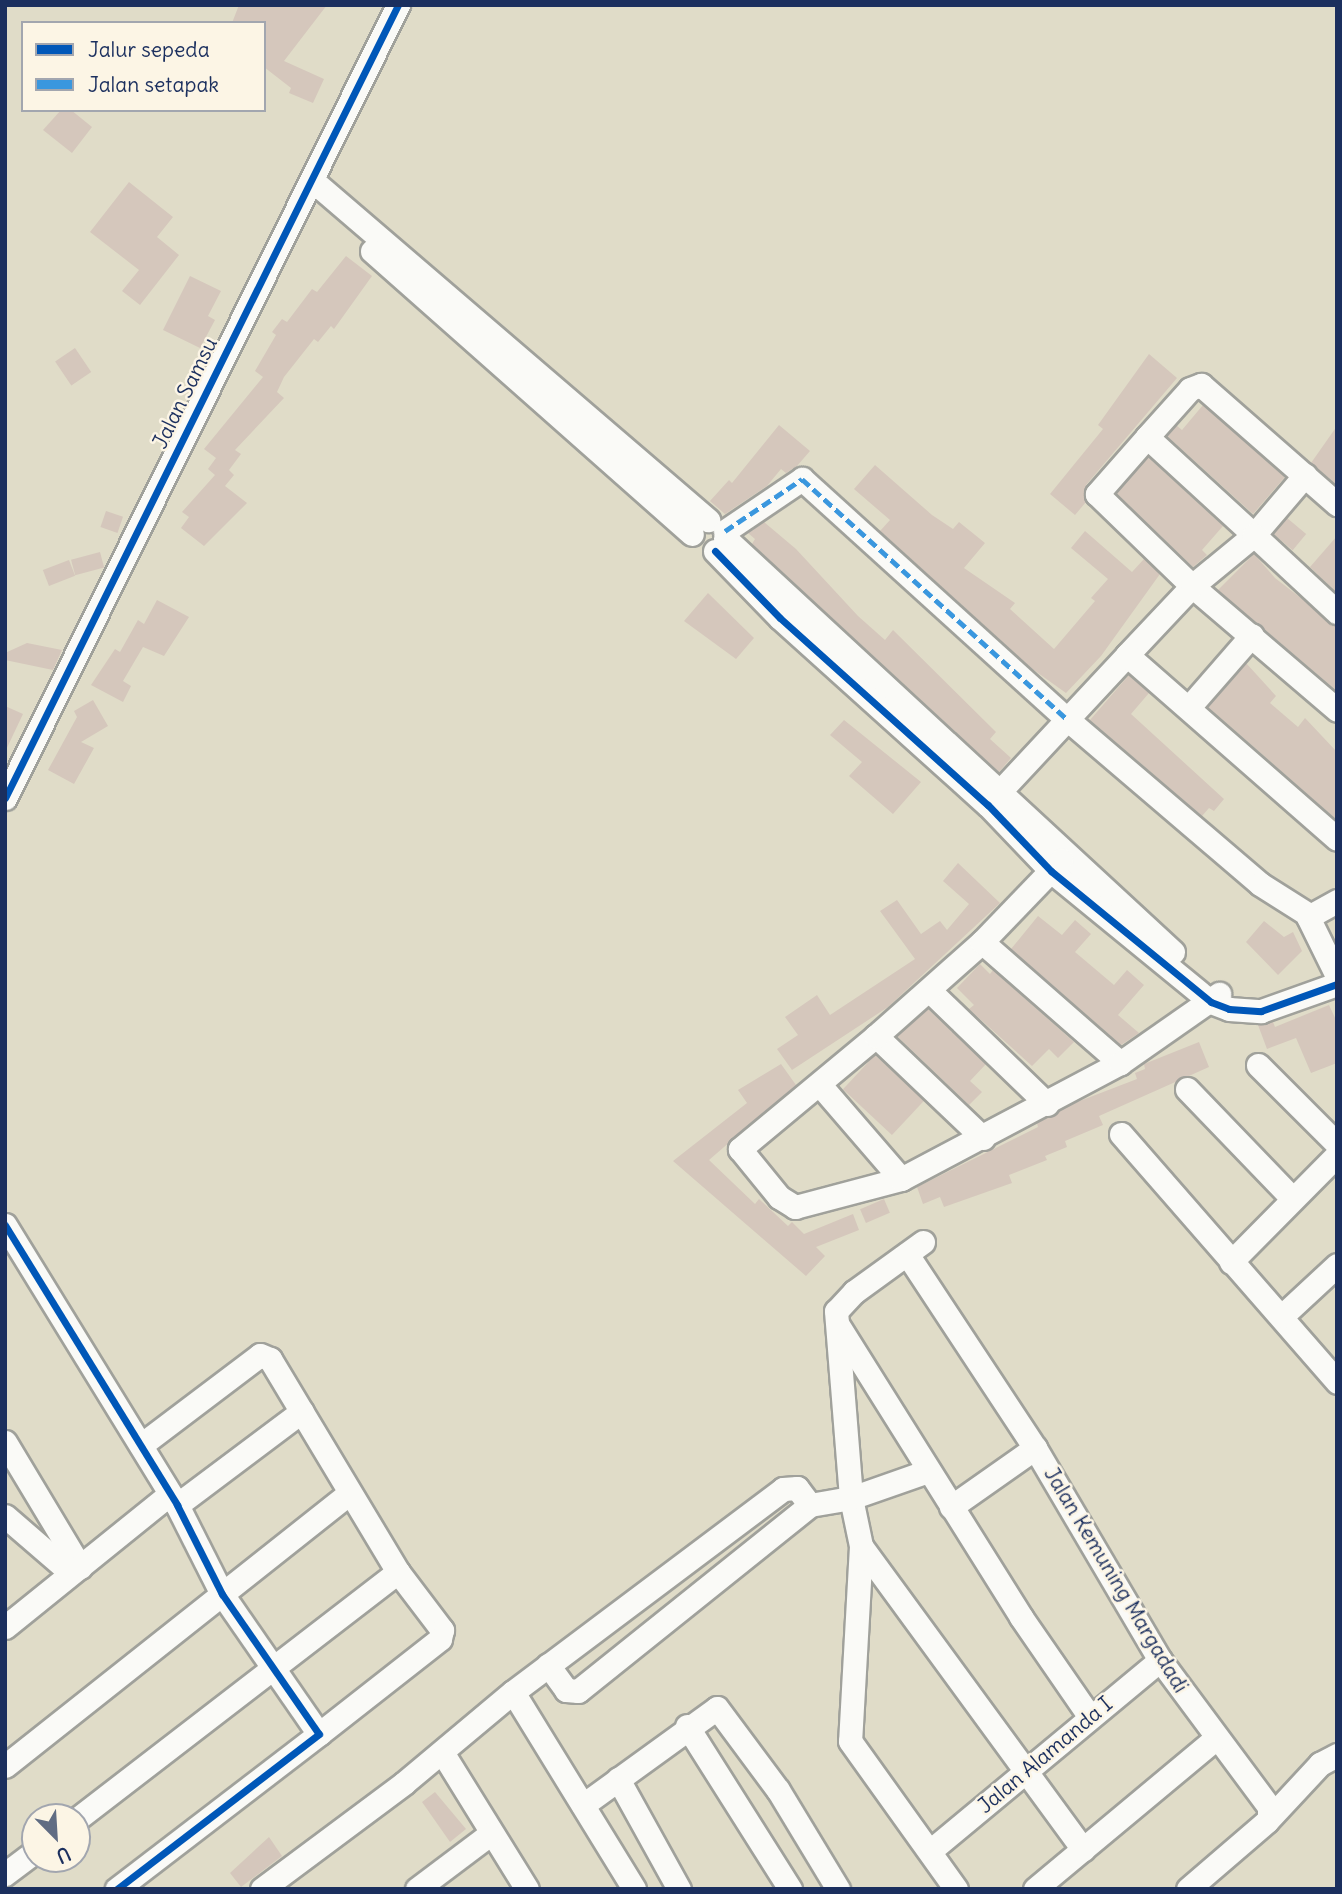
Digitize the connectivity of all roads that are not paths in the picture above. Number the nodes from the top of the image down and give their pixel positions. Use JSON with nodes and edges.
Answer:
{"nodes":[{"id":1,"x":398,"y":5,"type":"edge"},
{"id":2,"x":310,"y":188,"type":"junction"},
{"id":3,"x":1147,"y":437,"type":"junction"},
{"id":4,"x":1305,"y":475,"type":"junction"},
{"id":5,"x":1337,"y":504,"type":"edge"},
{"id":6,"x":713,"y":535,"type":"junction"},
{"id":7,"x":1254,"y":535,"type":"junction"},
{"id":8,"x":1192,"y":586,"type":"junction"},
{"id":9,"x":1337,"y":612,"type":"edge"},
{"id":10,"x":1252,"y":635,"type":"junction"},
{"id":11,"x":1127,"y":655,"type":"junction"},
{"id":12,"x":1189,"y":706,"type":"junction"},
{"id":13,"x":1337,"y":710,"type":"edge"},
{"id":14,"x":1067,"y":719,"type":"junction"},
{"id":15,"x":5,"y":798,"type":"edge"},
{"id":16,"x":994,"y":798,"type":"junction"},
{"id":17,"x":1337,"y":839,"type":"edge"},
{"id":18,"x":1058,"y":863,"type":"junction"},
{"id":19,"x":1337,"y":901,"type":"edge"},
{"id":20,"x":1308,"y":915,"type":"junction"},
{"id":21,"x":982,"y":942,"type":"junction"},
{"id":22,"x":1337,"y":976,"type":"edge"},
{"id":23,"x":1337,"y":984,"type":"edge"},
{"id":24,"x":929,"y":990,"type":"junction"},
{"id":25,"x":1220,"y":1002,"type":"junction"},
{"id":26,"x":876,"y":1036,"type":"junction"},
{"id":27,"x":1120,"y":1063,"type":"junction"},
{"id":28,"x":1258,"y":1065,"type":"dead end"},
{"id":29,"x":820,"y":1085,"type":"junction"},
{"id":30,"x":1187,"y":1089,"type":"dead end"},
{"id":31,"x":1047,"y":1104,"type":"junction"},
{"id":32,"x":1121,"y":1134,"type":"dead end"},
{"id":33,"x":983,"y":1138,"type":"junction"},
{"id":34,"x":1337,"y":1144,"type":"edge"},
{"id":35,"x":1337,"y":1154,"type":"edge"},
{"id":36,"x":901,"y":1179,"type":"junction"},
{"id":37,"x":1292,"y":1198,"type":"junction"},
{"id":38,"x":8,"y":1239,"type":"edge"},
{"id":39,"x":1231,"y":1262,"type":"junction"},
{"id":40,"x":1337,"y":1265,"type":"edge"},
{"id":41,"x":1282,"y":1316,"type":"junction"},
{"id":42,"x":835,"y":1320,"type":"junction"},
{"id":43,"x":1337,"y":1382,"type":"edge"},
{"id":44,"x":302,"y":1411,"type":"junction"},
{"id":45,"x":5,"y":1442,"type":"edge"},
{"id":46,"x":141,"y":1445,"type":"junction"},
{"id":47,"x":1035,"y":1448,"type":"junction"},
{"id":48,"x":928,"y":1471,"type":"junction"},
{"id":49,"x":348,"y":1494,"type":"junction"},
{"id":50,"x":851,"y":1498,"type":"junction"},
{"id":51,"x":174,"y":1499,"type":"junction"},
{"id":52,"x":810,"y":1505,"type":"junction"},
{"id":53,"x":951,"y":1507,"type":"junction"},
{"id":54,"x":5,"y":1516,"type":"edge"},
{"id":55,"x":715,"y":1538,"type":"junction"},
{"id":56,"x":860,"y":1546,"type":"junction"},
{"id":57,"x":737,"y":1567,"type":"junction"},
{"id":58,"x":75,"y":1570,"type":"junction"},
{"id":59,"x":398,"y":1572,"type":"junction"},
{"id":60,"x":222,"y":1594,"type":"junction"},
{"id":61,"x":5,"y":1627,"type":"edge"},
{"id":62,"x":1160,"y":1660,"type":"junction"},
{"id":63,"x":548,"y":1665,"type":"junction"},
{"id":64,"x":273,"y":1668,"type":"junction"},
{"id":65,"x":513,"y":1692,"type":"junction"},
{"id":66,"x":1090,"y":1717,"type":"junction"},
{"id":67,"x":687,"y":1726,"type":"junction"},
{"id":68,"x":319,"y":1734,"type":"junction"},
{"id":69,"x":1216,"y":1738,"type":"junction"},
{"id":70,"x":442,"y":1752,"type":"junction"},
{"id":71,"x":1337,"y":1755,"type":"edge"},
{"id":72,"x":5,"y":1766,"type":"edge"},
{"id":73,"x":1024,"y":1773,"type":"junction"},
{"id":74,"x":600,"y":1792,"type":"junction"},
{"id":75,"x":91,"y":1808,"type":"edge"},
{"id":76,"x":1269,"y":1814,"type":"junction"},
{"id":77,"x":490,"y":1834,"type":"junction"},
{"id":78,"x":1083,"y":1849,"type":"junction"},
{"id":79,"x":930,"y":1851,"type":"junction"},
{"id":80,"x":21,"y":1862,"type":"edge"},
{"id":81,"x":5,"y":1874,"type":"edge"},
{"id":82,"x":117,"y":1889,"type":"edge"},
{"id":83,"x":262,"y":1889,"type":"edge"},
{"id":84,"x":417,"y":1889,"type":"edge"},
{"id":85,"x":527,"y":1889,"type":"edge"},
{"id":86,"x":634,"y":1889,"type":"edge"},
{"id":87,"x":679,"y":1889,"type":"edge"},
{"id":88,"x":790,"y":1889,"type":"edge"},
{"id":89,"x":838,"y":1889,"type":"edge"},
{"id":90,"x":956,"y":1889,"type":"edge"},
{"id":91,"x":1035,"y":1889,"type":"edge"},
{"id":92,"x":1188,"y":1889,"type":"edge"}],
"edges":[{"from":1,"to":2,"type":"street","name":"Jalan Samsu"},
{"from":2,"to":6,"type":"street"},
{"from":2,"to":15,"type":"street","name":"Jalan Samsu"},
{"from":3,"to":4,"type":"street"},
{"from":3,"to":7,"type":"street"},
{"from":3,"to":8,"type":"street"},
{"from":4,"to":5,"type":"street"},
{"from":4,"to":7,"type":"street"},
{"from":6,"to":14,"type":"street"},
{"from":6,"to":16,"type":"street"},
{"from":7,"to":8,"type":"street"},
{"from":7,"to":9,"type":"street"},
{"from":8,"to":10,"type":"street"},
{"from":8,"to":11,"type":"street"},
{"from":10,"to":12,"type":"street"},
{"from":10,"to":13,"type":"street"},
{"from":11,"to":12,"type":"street"},
{"from":11,"to":14,"type":"street"},
{"from":12,"to":17,"type":"street"},
{"from":14,"to":16,"type":"street"},
{"from":14,"to":20,"type":"street"},
{"from":16,"to":18,"type":"street"},
{"from":18,"to":21,"type":"street"},
{"from":18,"to":25,"type":"street"},
{"from":19,"to":20,"type":"street"},
{"from":20,"to":22,"type":"street"},
{"from":21,"to":24,"type":"street"},
{"from":21,"to":27,"type":"street"},
{"from":23,"to":25,"type":"street"},
{"from":24,"to":26,"type":"street"},
{"from":24,"to":31,"type":"street"},
{"from":25,"to":27,"type":"street"},
{"from":26,"to":29,"type":"street"},
{"from":26,"to":33,"type":"street"},
{"from":27,"to":31,"type":"street"},
{"from":28,"to":34,"type":"street"},
{"from":29,"to":36,"type":"street"},
{"from":29,"to":36,"type":"street"},
{"from":30,"to":37,"type":"street"},
{"from":31,"to":33,"type":"street"},
{"from":32,"to":39,"type":"street"},
{"from":33,"to":36,"type":"street"},
{"from":35,"to":37,"type":"street"},
{"from":37,"to":39,"type":"street"},
{"from":38,"to":46,"type":"street"},
{"from":39,"to":41,"type":"street"},
{"from":40,"to":41,"type":"street"},
{"from":41,"to":43,"type":"street"},
{"from":42,"to":47,"type":"street","name":"Jalan Kemuning Margadadi"},
{"from":42,"to":48,"type":"street"},
{"from":42,"to":50,"type":"street"},
{"from":44,"to":46,"type":"street"},
{"from":44,"to":49,"type":"street"},
{"from":44,"to":51,"type":"street"},
{"from":45,"to":58,"type":"street"},
{"from":46,"to":51,"type":"street"},
{"from":47,"to":53,"type":"street"},
{"from":47,"to":62,"type":"street","name":"Jalan Kemuning Margadadi"},
{"from":48,"to":50,"type":"street"},
{"from":48,"to":53,"type":"street"},
{"from":49,"to":59,"type":"street"},
{"from":49,"to":60,"type":"street"},
{"from":50,"to":52,"type":"street"},
{"from":50,"to":56,"type":"street"},
{"from":51,"to":58,"type":"street"},
{"from":51,"to":60,"type":"street"},
{"from":52,"to":55,"type":"street"},
{"from":52,"to":57,"type":"street"},
{"from":53,"to":66,"type":"street"},
{"from":54,"to":58,"type":"street"},
{"from":55,"to":57,"type":"street"},
{"from":55,"to":63,"type":"street"},
{"from":56,"to":73,"type":"street"},
{"from":56,"to":79,"type":"street"},
{"from":57,"to":63,"type":"street"},
{"from":58,"to":61,"type":"street"},
{"from":59,"to":64,"type":"street"},
{"from":59,"to":68,"type":"street"},
{"from":60,"to":64,"type":"street"},
{"from":60,"to":72,"type":"street"},
{"from":62,"to":66,"type":"street","name":"Jalan Alamanda I"},
{"from":62,"to":69,"type":"street","name":"Jalan Kemuning Margadadi"},
{"from":63,"to":65,"type":"street"},
{"from":64,"to":68,"type":"street"},
{"from":64,"to":75,"type":"street"},
{"from":65,"to":70,"type":"street"},
{"from":65,"to":74,"type":"street"},
{"from":66,"to":73,"type":"street","name":"Jalan Alamanda I"},
{"from":67,"to":74,"type":"street"},
{"from":67,"to":88,"type":"street"},
{"from":67,"to":89,"type":"street"},
{"from":68,"to":82,"type":"street"},
{"from":69,"to":76,"type":"street","name":"Jalan Kemuning Margadadi"},
{"from":69,"to":78,"type":"street"},
{"from":70,"to":77,"type":"street"},
{"from":70,"to":83,"type":"street"},
{"from":71,"to":76,"type":"street"},
{"from":73,"to":78,"type":"street"},
{"from":73,"to":79,"type":"street","name":"Jalan Alamanda I"},
{"from":74,"to":86,"type":"street"},
{"from":74,"to":87,"type":"street"},
{"from":76,"to":92,"type":"street"},
{"from":77,"to":84,"type":"street"},
{"from":77,"to":85,"type":"street"},
{"from":78,"to":91,"type":"street"},
{"from":79,"to":90,"type":"street"},
{"from":80,"to":81,"type":"street"}]}
